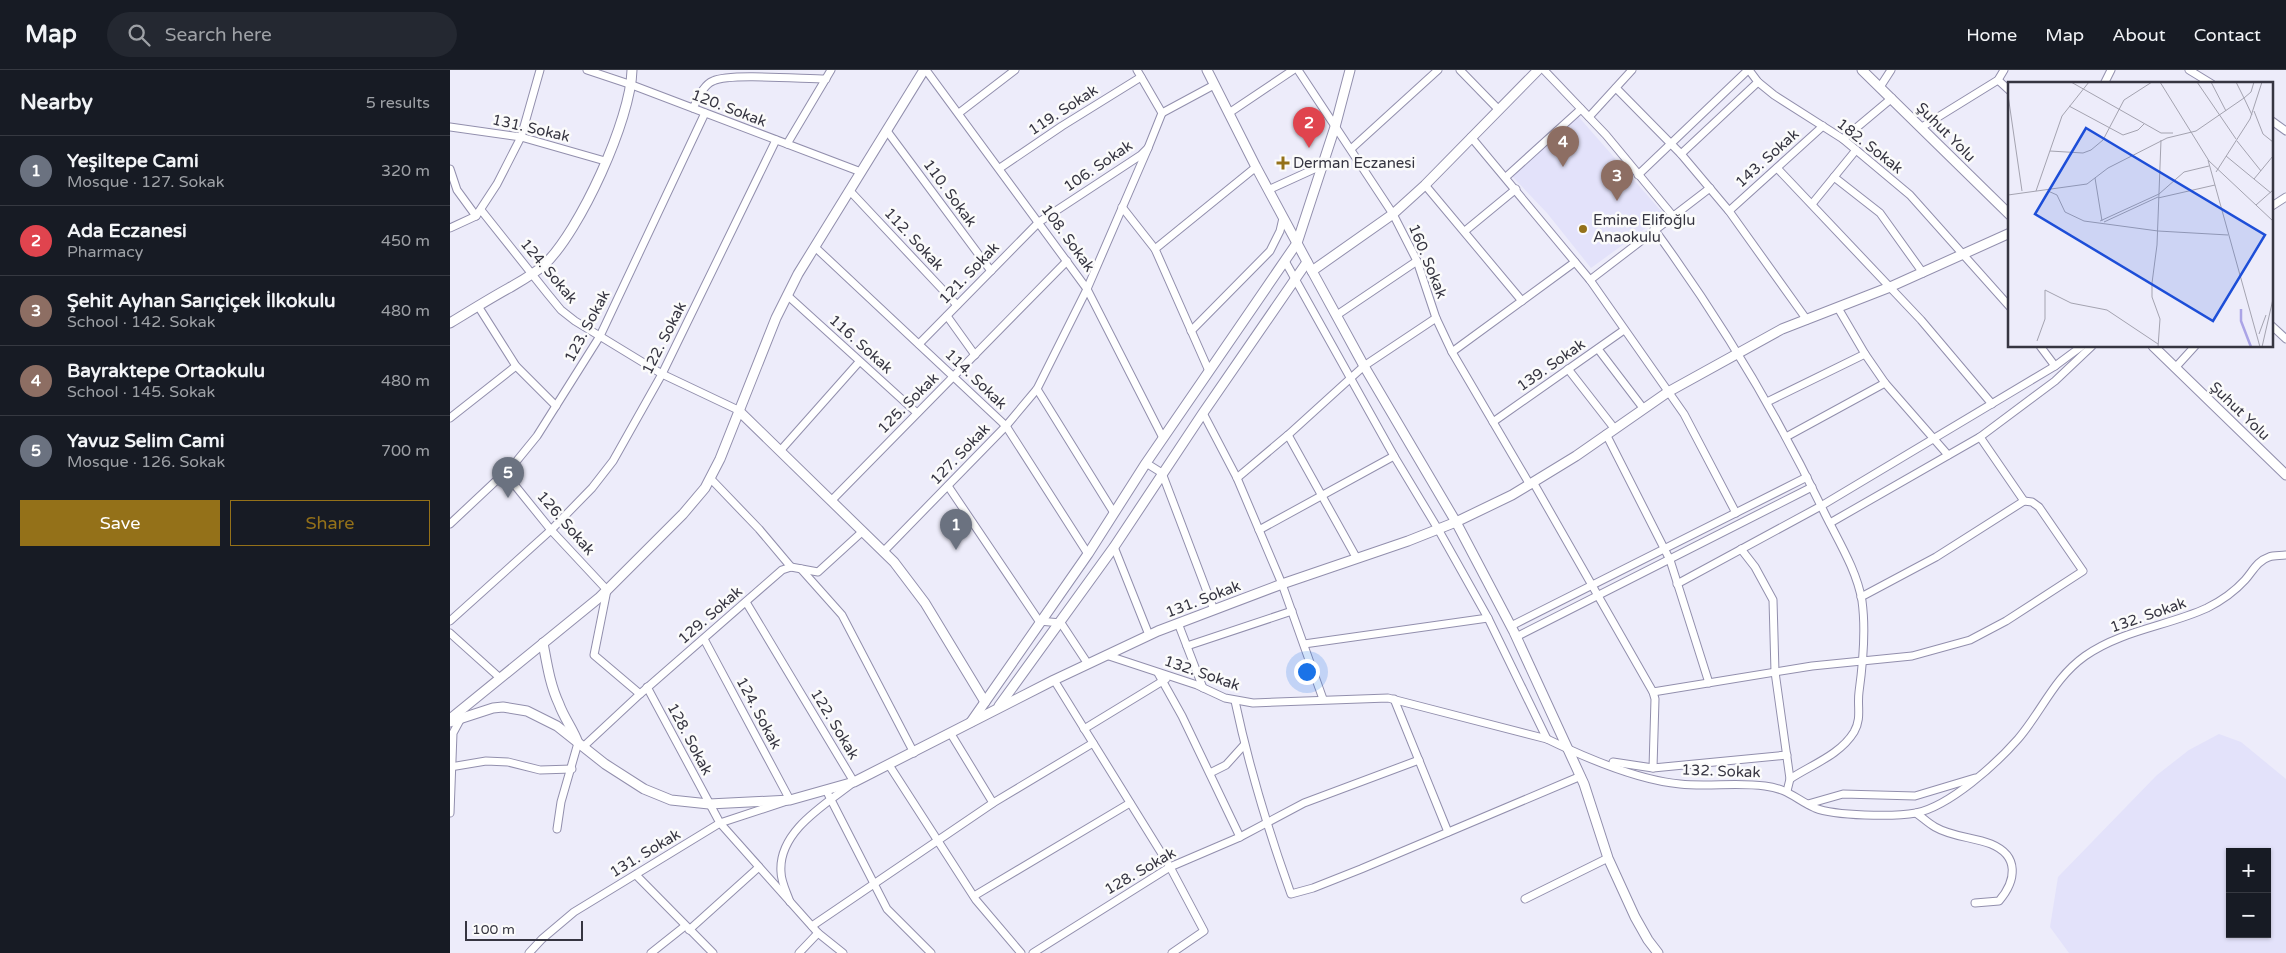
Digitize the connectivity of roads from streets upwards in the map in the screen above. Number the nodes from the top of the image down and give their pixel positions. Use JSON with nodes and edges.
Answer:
{"nodes":[{"id":1,"x":540,"y":70,"type":"edge"},
{"id":2,"x":587,"y":70,"type":"edge"},
{"id":3,"x":632,"y":70,"type":"edge"},
{"id":4,"x":831,"y":70,"type":"edge"},
{"id":5,"x":925,"y":70,"type":"edge"},
{"id":6,"x":1015,"y":70,"type":"edge"},
{"id":7,"x":1207,"y":70,"type":"edge"},
{"id":8,"x":1293,"y":70,"type":"edge"},
{"id":9,"x":1298,"y":70,"type":"edge"},
{"id":10,"x":1350,"y":70,"type":"edge"},
{"id":11,"x":1438,"y":70,"type":"edge"},
{"id":12,"x":1460,"y":70,"type":"edge"},
{"id":13,"x":1538,"y":70,"type":"edge"},
{"id":14,"x":1544,"y":70,"type":"edge"},
{"id":15,"x":1632,"y":70,"type":"edge"},
{"id":16,"x":1749,"y":70,"type":"edge"},
{"id":17,"x":1862,"y":70,"type":"edge"},
{"id":18,"x":1891,"y":70,"type":"edge"},
{"id":19,"x":2004,"y":70,"type":"edge"},
{"id":20,"x":2111,"y":70,"type":"edge"},
{"id":21,"x":2189,"y":70,"type":"edge"},
{"id":22,"x":1139,"y":73,"type":"edge"},
{"id":23,"x":826,"y":79,"type":"junction"},
{"id":24,"x":1998,"y":80,"type":"junction"},
{"id":25,"x":1758,"y":82,"type":"junction"},
{"id":26,"x":2105,"y":82,"type":"edge"},
{"id":27,"x":2209,"y":82,"type":"edge"},
{"id":28,"x":632,"y":85,"type":"junction"},
{"id":29,"x":1214,"y":85,"type":"junction"},
{"id":30,"x":1616,"y":88,"type":"junction"},
{"id":31,"x":1880,"y":88,"type":"junction"},
{"id":32,"x":2008,"y":89,"type":"edge"},
{"id":33,"x":1892,"y":98,"type":"junction"},
{"id":34,"x":693,"y":108,"type":"junction"},
{"id":35,"x":1498,"y":109,"type":"junction"},
{"id":36,"x":1581,"y":109,"type":"junction"},
{"id":37,"x":704,"y":113,"type":"junction"},
{"id":38,"x":958,"y":113,"type":"junction"},
{"id":39,"x":1162,"y":113,"type":"junction"},
{"id":40,"x":1229,"y":113,"type":"junction"},
{"id":41,"x":1589,"y":117,"type":"junction"},
{"id":42,"x":2274,"y":122,"type":"edge"},
{"id":43,"x":1823,"y":126,"type":"junction"},
{"id":44,"x":450,"y":127,"type":"edge"},
{"id":45,"x":1335,"y":127,"type":"junction"},
{"id":46,"x":1922,"y":127,"type":"junction"},
{"id":47,"x":887,"y":131,"type":"junction"},
{"id":48,"x":2286,"y":131,"type":"edge"},
{"id":49,"x":521,"y":137,"type":"junction"},
{"id":50,"x":1471,"y":137,"type":"junction"},
{"id":51,"x":776,"y":140,"type":"junction"},
{"id":52,"x":1843,"y":140,"type":"junction"},
{"id":53,"x":787,"y":144,"type":"junction"},
{"id":54,"x":1672,"y":144,"type":"junction"},
{"id":55,"x":1148,"y":148,"type":"junction"},
{"id":56,"x":1351,"y":149,"type":"junction"},
{"id":57,"x":1856,"y":150,"type":"junction"},
{"id":58,"x":1681,"y":154,"type":"junction"},
{"id":59,"x":605,"y":161,"type":"junction"},
{"id":60,"x":1323,"y":165,"type":"junction"},
{"id":61,"x":1256,"y":167,"type":"junction"},
{"id":62,"x":1000,"y":168,"type":"junction"},
{"id":63,"x":1777,"y":168,"type":"junction"},
{"id":64,"x":450,"y":169,"type":"edge"},
{"id":65,"x":861,"y":172,"type":"junction"},
{"id":66,"x":1638,"y":175,"type":"junction"},
{"id":67,"x":1506,"y":177,"type":"junction"},
{"id":68,"x":1834,"y":177,"type":"junction"},
{"id":69,"x":1425,"y":184,"type":"junction"},
{"id":70,"x":1710,"y":188,"type":"junction"},
{"id":71,"x":1516,"y":189,"type":"junction"},
{"id":72,"x":1268,"y":190,"type":"junction"},
{"id":73,"x":850,"y":191,"type":"junction"},
{"id":74,"x":2286,"y":197,"type":"edge"},
{"id":75,"x":1812,"y":204,"type":"junction"},
{"id":76,"x":2274,"y":205,"type":"edge"},
{"id":77,"x":1122,"y":207,"type":"junction"},
{"id":78,"x":481,"y":210,"type":"junction"},
{"id":79,"x":1729,"y":211,"type":"junction"},
{"id":80,"x":2008,"y":213,"type":"edge"},
{"id":81,"x":1393,"y":214,"type":"junction"},
{"id":82,"x":476,"y":216,"type":"junction"},
{"id":83,"x":1672,"y":216,"type":"junction"},
{"id":84,"x":1283,"y":218,"type":"junction"},
{"id":85,"x":1039,"y":222,"type":"junction"},
{"id":86,"x":450,"y":228,"type":"edge"},
{"id":87,"x":1654,"y":229,"type":"junction"},
{"id":88,"x":1465,"y":231,"type":"junction"},
{"id":89,"x":2008,"y":234,"type":"edge"},
{"id":90,"x":1297,"y":243,"type":"junction"},
{"id":91,"x":816,"y":248,"type":"junction"},
{"id":92,"x":1155,"y":249,"type":"junction"},
{"id":93,"x":1964,"y":255,"type":"junction"},
{"id":94,"x":1067,"y":261,"type":"junction"},
{"id":95,"x":1285,"y":261,"type":"junction"},
{"id":96,"x":1307,"y":262,"type":"junction"},
{"id":97,"x":1417,"y":262,"type":"junction"},
{"id":98,"x":1576,"y":262,"type":"junction"},
{"id":99,"x":991,"y":271,"type":"junction"},
{"id":100,"x":1312,"y":271,"type":"junction"},
{"id":101,"x":533,"y":273,"type":"junction"},
{"id":102,"x":1923,"y":273,"type":"junction"},
{"id":103,"x":1295,"y":279,"type":"junction"},
{"id":104,"x":1590,"y":280,"type":"junction"},
{"id":105,"x":1890,"y":287,"type":"junction"},
{"id":106,"x":1087,"y":288,"type":"junction"},
{"id":107,"x":787,"y":295,"type":"junction"},
{"id":108,"x":1522,"y":301,"type":"junction"},
{"id":109,"x":957,"y":305,"type":"junction"},
{"id":110,"x":2008,"y":305,"type":"edge"},
{"id":111,"x":478,"y":306,"type":"junction"},
{"id":112,"x":1838,"y":308,"type":"junction"},
{"id":113,"x":1336,"y":315,"type":"junction"},
{"id":114,"x":947,"y":316,"type":"junction"},
{"id":115,"x":1436,"y":318,"type":"junction"},
{"id":116,"x":1807,"y":320,"type":"junction"},
{"id":117,"x":450,"y":323,"type":"edge"},
{"id":118,"x":2274,"y":328,"type":"edge"},
{"id":119,"x":1624,"y":330,"type":"junction"},
{"id":120,"x":1191,"y":331,"type":"junction"},
{"id":121,"x":600,"y":336,"type":"junction"},
{"id":122,"x":2286,"y":339,"type":"edge"},
{"id":123,"x":919,"y":344,"type":"junction"},
{"id":124,"x":2042,"y":348,"type":"edge"},
{"id":125,"x":2079,"y":348,"type":"edge"},
{"id":126,"x":2090,"y":348,"type":"edge"},
{"id":127,"x":2155,"y":348,"type":"edge"},
{"id":128,"x":2193,"y":348,"type":"edge"},
{"id":129,"x":1598,"y":349,"type":"junction"},
{"id":130,"x":1452,"y":352,"type":"junction"},
{"id":131,"x":1738,"y":353,"type":"junction"},
{"id":132,"x":1865,"y":354,"type":"junction"},
{"id":133,"x":974,"y":355,"type":"junction"},
{"id":134,"x":859,"y":362,"type":"junction"},
{"id":135,"x":516,"y":366,"type":"junction"},
{"id":136,"x":1364,"y":366,"type":"junction"},
{"id":137,"x":2055,"y":366,"type":"junction"},
{"id":138,"x":2176,"y":368,"type":"junction"},
{"id":139,"x":1568,"y":369,"type":"junction"},
{"id":140,"x":1209,"y":371,"type":"junction"},
{"id":141,"x":662,"y":374,"type":"junction"},
{"id":142,"x":954,"y":376,"type":"junction"},
{"id":143,"x":1351,"y":380,"type":"junction"},
{"id":144,"x":1885,"y":383,"type":"junction"},
{"id":145,"x":1037,"y":389,"type":"junction"},
{"id":146,"x":1668,"y":392,"type":"junction"},
{"id":147,"x":1767,"y":402,"type":"junction"},
{"id":148,"x":1992,"y":404,"type":"junction"},
{"id":149,"x":556,"y":406,"type":"junction"},
{"id":150,"x":1643,"y":408,"type":"junction"},
{"id":151,"x":738,"y":410,"type":"junction"},
{"id":152,"x":1202,"y":413,"type":"junction"},
{"id":153,"x":917,"y":414,"type":"junction"},
{"id":154,"x":450,"y":418,"type":"edge"},
{"id":155,"x":1493,"y":422,"type":"junction"},
{"id":156,"x":1006,"y":426,"type":"junction"},
{"id":157,"x":1614,"y":428,"type":"junction"},
{"id":158,"x":1606,"y":434,"type":"junction"},
{"id":159,"x":1288,"y":435,"type":"junction"},
{"id":160,"x":1786,"y":437,"type":"junction"},
{"id":161,"x":1980,"y":437,"type":"junction"},
{"id":162,"x":1163,"y":438,"type":"junction"},
{"id":163,"x":1934,"y":438,"type":"junction"},
{"id":164,"x":780,"y":451,"type":"junction"},
{"id":165,"x":1948,"y":455,"type":"junction"},
{"id":166,"x":1394,"y":456,"type":"junction"},
{"id":167,"x":1146,"y":463,"type":"junction"},
{"id":168,"x":505,"y":473,"type":"junction"},
{"id":169,"x":1162,"y":473,"type":"junction"},
{"id":170,"x":2286,"y":475,"type":"edge"},
{"id":171,"x":1807,"y":477,"type":"junction"},
{"id":172,"x":710,"y":478,"type":"junction"},
{"id":173,"x":1237,"y":478,"type":"junction"},
{"id":174,"x":1531,"y":483,"type":"junction"},
{"id":175,"x":948,"y":486,"type":"junction"},
{"id":176,"x":1812,"y":487,"type":"junction"},
{"id":177,"x":1322,"y":495,"type":"junction"},
{"id":178,"x":831,"y":501,"type":"junction"},
{"id":179,"x":2024,"y":502,"type":"junction"},
{"id":180,"x":1821,"y":506,"type":"junction"},
{"id":181,"x":1114,"y":513,"type":"junction"},
{"id":182,"x":1736,"y":513,"type":"junction"},
{"id":183,"x":1456,"y":522,"type":"junction"},
{"id":184,"x":1830,"y":523,"type":"junction"},
{"id":185,"x":450,"y":524,"type":"edge"},
{"id":186,"x":1438,"y":529,"type":"junction"},
{"id":187,"x":551,"y":530,"type":"junction"},
{"id":188,"x":1259,"y":530,"type":"junction"},
{"id":189,"x":863,"y":531,"type":"junction"},
{"id":190,"x":1114,"y":547,"type":"junction"},
{"id":191,"x":1664,"y":549,"type":"junction"},
{"id":192,"x":1741,"y":549,"type":"junction"},
{"id":193,"x":884,"y":551,"type":"junction"},
{"id":194,"x":1088,"y":554,"type":"junction"},
{"id":195,"x":2286,"y":555,"type":"edge"},
{"id":196,"x":1356,"y":558,"type":"junction"},
{"id":197,"x":1670,"y":560,"type":"junction"},
{"id":198,"x":791,"y":567,"type":"junction"},
{"id":199,"x":801,"y":569,"type":"junction"},
{"id":200,"x":1282,"y":584,"type":"junction"},
{"id":201,"x":1677,"y":584,"type":"junction"},
{"id":202,"x":1590,"y":586,"type":"junction"},
{"id":203,"x":607,"y":590,"type":"junction"},
{"id":204,"x":1597,"y":597,"type":"junction"},
{"id":205,"x":1861,"y":597,"type":"junction"},
{"id":206,"x":746,"y":602,"type":"junction"},
{"id":207,"x":1214,"y":610,"type":"junction"},
{"id":208,"x":1292,"y":611,"type":"junction"},
{"id":209,"x":1488,"y":618,"type":"junction"},
{"id":210,"x":450,"y":621,"type":"edge"},
{"id":211,"x":1040,"y":622,"type":"junction"},
{"id":212,"x":1061,"y":623,"type":"junction"},
{"id":213,"x":1178,"y":623,"type":"junction"},
{"id":214,"x":1511,"y":626,"type":"junction"},
{"id":215,"x":450,"y":633,"type":"edge"},
{"id":216,"x":1149,"y":635,"type":"junction"},
{"id":217,"x":1516,"y":637,"type":"junction"},
{"id":218,"x":704,"y":639,"type":"junction"},
{"id":219,"x":543,"y":643,"type":"junction"},
{"id":220,"x":1304,"y":644,"type":"junction"},
{"id":221,"x":1187,"y":646,"type":"junction"},
{"id":222,"x":1106,"y":655,"type":"junction"},
{"id":223,"x":1862,"y":663,"type":"junction"},
{"id":224,"x":1088,"y":664,"type":"junction"},
{"id":225,"x":1158,"y":672,"type":"junction"},
{"id":226,"x":1776,"y":672,"type":"junction"},
{"id":227,"x":1171,"y":677,"type":"junction"},
{"id":228,"x":500,"y":678,"type":"junction"},
{"id":229,"x":1054,"y":680,"type":"junction"},
{"id":230,"x":1164,"y":681,"type":"junction"},
{"id":231,"x":1709,"y":683,"type":"junction"},
{"id":232,"x":647,"y":687,"type":"junction"},
{"id":233,"x":1203,"y":688,"type":"junction"},
{"id":234,"x":1653,"y":692,"type":"junction"},
{"id":235,"x":640,"y":694,"type":"junction"},
{"id":236,"x":1323,"y":699,"type":"junction"},
{"id":237,"x":1394,"y":699,"type":"junction"},
{"id":238,"x":1236,"y":700,"type":"junction"},
{"id":239,"x":985,"y":702,"type":"junction"},
{"id":240,"x":998,"y":708,"type":"junction"},
{"id":241,"x":450,"y":720,"type":"edge"},
{"id":242,"x":460,"y":720,"type":"junction"},
{"id":243,"x":969,"y":724,"type":"junction"},
{"id":244,"x":1084,"y":729,"type":"junction"},
{"id":245,"x":951,"y":734,"type":"junction"},
{"id":246,"x":1547,"y":739,"type":"junction"},
{"id":247,"x":1093,"y":743,"type":"junction"},
{"id":248,"x":1244,"y":744,"type":"junction"},
{"id":249,"x":580,"y":745,"type":"junction"},
{"id":250,"x":1569,"y":750,"type":"junction"},
{"id":251,"x":914,"y":753,"type":"junction"},
{"id":252,"x":1787,"y":756,"type":"junction"},
{"id":253,"x":1589,"y":757,"type":"junction"},
{"id":254,"x":1419,"y":760,"type":"junction"},
{"id":255,"x":889,"y":765,"type":"junction"},
{"id":256,"x":451,"y":767,"type":"edge"},
{"id":257,"x":1653,"y":768,"type":"junction"},
{"id":258,"x":572,"y":769,"type":"junction"},
{"id":259,"x":1210,"y":773,"type":"junction"},
{"id":260,"x":1581,"y":776,"type":"junction"},
{"id":261,"x":1979,"y":776,"type":"junction"},
{"id":262,"x":1790,"y":779,"type":"junction"},
{"id":263,"x":854,"y":782,"type":"junction"},
{"id":264,"x":826,"y":790,"type":"junction"},
{"id":265,"x":1787,"y":791,"type":"junction"},
{"id":266,"x":790,"y":800,"type":"junction"},
{"id":267,"x":831,"y":800,"type":"junction"},
{"id":268,"x":993,"y":803,"type":"junction"},
{"id":269,"x":1130,"y":803,"type":"junction"},
{"id":270,"x":709,"y":804,"type":"junction"},
{"id":271,"x":1808,"y":804,"type":"junction"},
{"id":272,"x":450,"y":813,"type":"edge"},
{"id":273,"x":1916,"y":813,"type":"junction"},
{"id":274,"x":720,"y":823,"type":"junction"},
{"id":275,"x":1266,"y":824,"type":"junction"},
{"id":276,"x":557,"y":829,"type":"dead end"},
{"id":277,"x":1448,"y":832,"type":"junction"},
{"id":278,"x":1240,"y":837,"type":"junction"},
{"id":279,"x":938,"y":840,"type":"junction"},
{"id":280,"x":1608,"y":858,"type":"junction"},
{"id":281,"x":758,"y":867,"type":"junction"},
{"id":282,"x":1170,"y":867,"type":"junction"},
{"id":283,"x":636,"y":876,"type":"junction"},
{"id":284,"x":873,"y":885,"type":"junction"},
{"id":285,"x":974,"y":896,"type":"junction"},
{"id":286,"x":1525,"y":899,"type":"dead end"},
{"id":287,"x":790,"y":902,"type":"junction"},
{"id":288,"x":1975,"y":903,"type":"dead end"},
{"id":289,"x":812,"y":926,"type":"junction"},
{"id":290,"x":687,"y":928,"type":"junction"},
{"id":291,"x":818,"y":933,"type":"junction"},
{"id":292,"x":530,"y":953,"type":"edge"},
{"id":293,"x":652,"y":953,"type":"edge"},
{"id":294,"x":713,"y":953,"type":"edge"},
{"id":295,"x":799,"y":953,"type":"edge"},
{"id":296,"x":843,"y":953,"type":"edge"},
{"id":297,"x":931,"y":953,"type":"edge"},
{"id":298,"x":1021,"y":953,"type":"edge"},
{"id":299,"x":1033,"y":953,"type":"edge"},
{"id":300,"x":1172,"y":953,"type":"edge"},
{"id":301,"x":1658,"y":953,"type":"edge"}],
"edges":[{"from":1,"to":49,"type":"street"},
{"from":2,"to":28,"type":"street","name":"120. Sokak"},
{"from":3,"to":28,"type":"street"},
{"from":4,"to":23,"type":"street"},
{"from":5,"to":38,"type":"street","name":"108. Sokak"},
{"from":5,"to":47,"type":"street"},
{"from":6,"to":38,"type":"street"},
{"from":7,"to":29,"type":"street"},
{"from":8,"to":40,"type":"street"},
{"from":9,"to":45,"type":"street","name":"160. Sokak"},
{"from":10,"to":45,"type":"street"},
{"from":11,"to":56,"type":"street"},
{"from":12,"to":35,"type":"street"},
{"from":13,"to":35,"type":"street"},
{"from":14,"to":36,"type":"street"},
{"from":15,"to":30,"type":"street"},
{"from":16,"to":25,"type":"street","name":"182. Sokak"},
{"from":16,"to":54,"type":"street"},
{"from":17,"to":31,"type":"street","name":"Şuhut Yolu"},
{"from":18,"to":31,"type":"street"},
{"from":19,"to":24,"type":"street"},
{"from":20,"to":26,"type":"street"},
{"from":21,"to":27,"type":"street"},
{"from":22,"to":39,"type":"street"},
{"from":22,"to":62,"type":"street","name":"119. Sokak"},
{"from":23,"to":34,"type":"street"},
{"from":23,"to":53,"type":"street"},
{"from":24,"to":32,"type":"street"},
{"from":24,"to":46,"type":"street"},
{"from":25,"to":43,"type":"street","name":"182. Sokak"},
{"from":25,"to":58,"type":"street"},
{"from":28,"to":34,"type":"street","name":"120. Sokak"},
{"from":28,"to":59,"type":"street"},
{"from":29,"to":39,"type":"street"},
{"from":29,"to":40,"type":"street"},
{"from":30,"to":41,"type":"street"},
{"from":30,"to":54,"type":"street"},
{"from":31,"to":33,"type":"street","name":"Şuhut Yolu"},
{"from":33,"to":46,"type":"street","name":"Şuhut Yolu"},
{"from":33,"to":52,"type":"street"},
{"from":34,"to":37,"type":"street","name":"120. Sokak"},
{"from":35,"to":50,"type":"street"},
{"from":36,"to":41,"type":"street"},
{"from":36,"to":67,"type":"street"},
{"from":37,"to":51,"type":"street","name":"120. Sokak"},
{"from":37,"to":121,"type":"street","name":"123. Sokak"},
{"from":38,"to":62,"type":"street","name":"108. Sokak"},
{"from":39,"to":55,"type":"street","name":"106. Sokak"},
{"from":40,"to":61,"type":"street"},
{"from":41,"to":66,"type":"street"},
{"from":42,"to":48,"type":"street"},
{"from":43,"to":52,"type":"street","name":"182. Sokak"},
{"from":43,"to":63,"type":"street","name":"143. Sokak"},
{"from":44,"to":49,"type":"street","name":"131. Sokak"},
{"from":45,"to":56,"type":"street","name":"160. Sokak"},
{"from":45,"to":60,"type":"street"},
{"from":46,"to":80,"type":"street","name":"Şuhut Yolu"},
{"from":47,"to":65,"type":"street"},
{"from":47,"to":99,"type":"street","name":"110. Sokak"},
{"from":49,"to":59,"type":"street","name":"131. Sokak"},
{"from":49,"to":78,"type":"street"},
{"from":50,"to":67,"type":"street"},
{"from":50,"to":69,"type":"street"},
{"from":51,"to":53,"type":"street","name":"120. Sokak"},
{"from":51,"to":141,"type":"street","name":"122. Sokak"},
{"from":52,"to":57,"type":"street","name":"182. Sokak"},
{"from":53,"to":65,"type":"street","name":"120. Sokak"},
{"from":54,"to":58,"type":"street"},
{"from":54,"to":66,"type":"street"},
{"from":55,"to":77,"type":"street","name":"127. Sokak"},
{"from":55,"to":85,"type":"street","name":"106. Sokak"},
{"from":56,"to":81,"type":"street","name":"160. Sokak"},
{"from":57,"to":68,"type":"street"},
{"from":57,"to":93,"type":"street","name":"182. Sokak"},
{"from":58,"to":70,"type":"street"},
{"from":59,"to":101,"type":"street"},
{"from":60,"to":72,"type":"street"},
{"from":60,"to":90,"type":"street"},
{"from":61,"to":72,"type":"street"},
{"from":61,"to":92,"type":"street"},
{"from":62,"to":85,"type":"street","name":"108. Sokak"},
{"from":63,"to":75,"type":"street"},
{"from":63,"to":79,"type":"street","name":"143. Sokak"},
{"from":64,"to":82,"type":"street"},
{"from":65,"to":73,"type":"street"},
{"from":66,"to":83,"type":"street"},
{"from":67,"to":71,"type":"street"},
{"from":68,"to":75,"type":"street"},
{"from":68,"to":102,"type":"street"},
{"from":69,"to":81,"type":"street"},
{"from":69,"to":88,"type":"street"},
{"from":70,"to":79,"type":"street"},
{"from":70,"to":83,"type":"street"},
{"from":71,"to":88,"type":"street"},
{"from":71,"to":98,"type":"street"},
{"from":72,"to":84,"type":"street"},
{"from":73,"to":91,"type":"street"},
{"from":73,"to":109,"type":"street","name":"112. Sokak"},
{"from":74,"to":76,"type":"street"},
{"from":75,"to":105,"type":"street"},
{"from":77,"to":92,"type":"street"},
{"from":77,"to":106,"type":"street","name":"127. Sokak"},
{"from":78,"to":82,"type":"street"},
{"from":78,"to":101,"type":"street","name":"124. Sokak"},
{"from":79,"to":116,"type":"street"},
{"from":81,"to":97,"type":"street","name":"160. Sokak"},
{"from":81,"to":100,"type":"street"},
{"from":82,"to":86,"type":"street"},
{"from":83,"to":87,"type":"street"},
{"from":84,"to":90,"type":"street"},
{"from":84,"to":120,"type":"street"},
{"from":85,"to":94,"type":"street","name":"108. Sokak"},
{"from":85,"to":99,"type":"street","name":"121. Sokak"},
{"from":87,"to":104,"type":"street"},
{"from":87,"to":131,"type":"street"},
{"from":88,"to":108,"type":"street"},
{"from":89,"to":93,"type":"street","name":"131. Sokak"},
{"from":90,"to":95,"type":"street"},
{"from":90,"to":96,"type":"street"},
{"from":91,"to":107,"type":"street"},
{"from":91,"to":123,"type":"street","name":"114. Sokak"},
{"from":92,"to":120,"type":"street"},
{"from":93,"to":102,"type":"street","name":"131. Sokak"},
{"from":93,"to":110,"type":"street","name":"182. Sokak"},
{"from":94,"to":106,"type":"street","name":"108. Sokak"},
{"from":94,"to":133,"type":"street","name":"125. Sokak"},
{"from":95,"to":103,"type":"street"},
{"from":95,"to":140,"type":"street"},
{"from":96,"to":100,"type":"street"},
{"from":96,"to":103,"type":"street"},
{"from":97,"to":113,"type":"street"},
{"from":97,"to":115,"type":"street","name":"160. Sokak"},
{"from":98,"to":104,"type":"street"},
{"from":98,"to":108,"type":"street"},
{"from":99,"to":109,"type":"street","name":"121. Sokak"},
{"from":100,"to":113,"type":"street"},
{"from":101,"to":111,"type":"street"},
{"from":101,"to":121,"type":"street","name":"124. Sokak"},
{"from":102,"to":105,"type":"street","name":"131. Sokak"},
{"from":103,"to":143,"type":"street"},
{"from":103,"to":152,"type":"street"},
{"from":104,"to":119,"type":"street"},
{"from":105,"to":112,"type":"street","name":"131. Sokak"},
{"from":105,"to":148,"type":"street"},
{"from":106,"to":145,"type":"street","name":"127. Sokak"},
{"from":106,"to":162,"type":"street","name":"108. Sokak"},
{"from":107,"to":134,"type":"street","name":"116. Sokak"},
{"from":107,"to":151,"type":"street"},
{"from":108,"to":130,"type":"street"},
{"from":109,"to":114,"type":"street","name":"121. Sokak"},
{"from":111,"to":117,"type":"street"},
{"from":111,"to":135,"type":"street"},
{"from":112,"to":116,"type":"street","name":"131. Sokak"},
{"from":112,"to":132,"type":"street"},
{"from":113,"to":136,"type":"street"},
{"from":114,"to":123,"type":"street","name":"121. Sokak"},
{"from":114,"to":133,"type":"street"},
{"from":115,"to":130,"type":"street","name":"160. Sokak"},
{"from":115,"to":136,"type":"street"},
{"from":116,"to":131,"type":"street","name":"131. Sokak"},
{"from":118,"to":122,"type":"street"},
{"from":119,"to":129,"type":"street","name":"139. Sokak"},
{"from":119,"to":146,"type":"street"},
{"from":120,"to":140,"type":"street"},
{"from":121,"to":141,"type":"street","name":"124. Sokak"},
{"from":121,"to":149,"type":"street","name":"123. Sokak"},
{"from":123,"to":142,"type":"street","name":"114. Sokak"},
{"from":124,"to":137,"type":"street"},
{"from":125,"to":137,"type":"street"},
{"from":126,"to":161,"type":"street"},
{"from":127,"to":138,"type":"street","name":"Şuhut Yolu"},
{"from":128,"to":138,"type":"street"},
{"from":129,"to":139,"type":"street","name":"139. Sokak"},
{"from":129,"to":150,"type":"street"},
{"from":130,"to":155,"type":"street","name":"160. Sokak"},
{"from":131,"to":146,"type":"street","name":"131. Sokak"},
{"from":131,"to":147,"type":"street"},
{"from":132,"to":144,"type":"street"},
{"from":132,"to":147,"type":"street"},
{"from":133,"to":142,"type":"street","name":"125. Sokak"},
{"from":134,"to":153,"type":"street","name":"116. Sokak"},
{"from":134,"to":164,"type":"street"},
{"from":135,"to":149,"type":"street"},
{"from":135,"to":154,"type":"street"},
{"from":136,"to":143,"type":"street"},
{"from":136,"to":183,"type":"street"},
{"from":137,"to":148,"type":"street"},
{"from":138,"to":170,"type":"street","name":"Şuhut Yolu"},
{"from":139,"to":155,"type":"street","name":"139. Sokak"},
{"from":139,"to":157,"type":"street"},
{"from":140,"to":162,"type":"street"},
{"from":141,"to":151,"type":"street","name":"124. Sokak"},
{"from":141,"to":187,"type":"street","name":"122. Sokak"},
{"from":142,"to":153,"type":"street","name":"125. Sokak"},
{"from":142,"to":156,"type":"street","name":"114. Sokak"},
{"from":143,"to":159,"type":"street"},
{"from":143,"to":166,"type":"street"},
{"from":144,"to":160,"type":"street"},
{"from":144,"to":163,"type":"street"},
{"from":145,"to":156,"type":"street","name":"127. Sokak"},
{"from":145,"to":181,"type":"street"},
{"from":146,"to":150,"type":"street","name":"131. Sokak"},
{"from":146,"to":182,"type":"street"},
{"from":147,"to":160,"type":"street"},
{"from":148,"to":163,"type":"street"},
{"from":149,"to":168,"type":"street","name":"123. Sokak"},
{"from":150,"to":157,"type":"street","name":"131. Sokak"},
{"from":151,"to":164,"type":"street"},
{"from":151,"to":172,"type":"street"},
{"from":152,"to":169,"type":"street"},
{"from":152,"to":173,"type":"street"},
{"from":153,"to":178,"type":"street","name":"125. Sokak"},
{"from":155,"to":174,"type":"street","name":"160. Sokak"},
{"from":156,"to":175,"type":"street","name":"127. Sokak"},
{"from":156,"to":194,"type":"street","name":"114. Sokak"},
{"from":157,"to":158,"type":"street","name":"131. Sokak"},
{"from":158,"to":174,"type":"street","name":"131. Sokak"},
{"from":158,"to":191,"type":"street"},
{"from":159,"to":173,"type":"street"},
{"from":159,"to":177,"type":"street"},
{"from":160,"to":171,"type":"street"},
{"from":161,"to":165,"type":"street"},
{"from":161,"to":179,"type":"street"},
{"from":162,"to":167,"type":"street"},
{"from":163,"to":165,"type":"street"},
{"from":163,"to":180,"type":"street"},
{"from":164,"to":178,"type":"street"},
{"from":165,"to":184,"type":"street"},
{"from":166,"to":177,"type":"street"},
{"from":166,"to":186,"type":"street"},
{"from":167,"to":169,"type":"street"},
{"from":167,"to":181,"type":"street"},
{"from":168,"to":185,"type":"street","name":"123. Sokak"},
{"from":168,"to":187,"type":"street","name":"126. Sokak"},
{"from":169,"to":190,"type":"street"},
{"from":169,"to":207,"type":"street"},
{"from":171,"to":176,"type":"street"},
{"from":171,"to":182,"type":"street"},
{"from":172,"to":198,"type":"street"},
{"from":172,"to":203,"type":"street"},
{"from":173,"to":188,"type":"street"},
{"from":174,"to":183,"type":"street","name":"131. Sokak"},
{"from":174,"to":202,"type":"street","name":"160. Sokak"},
{"from":175,"to":193,"type":"street","name":"127. Sokak"},
{"from":175,"to":211,"type":"street"},
{"from":176,"to":180,"type":"street"},
{"from":176,"to":197,"type":"street"},
{"from":177,"to":188,"type":"street"},
{"from":177,"to":196,"type":"street"},
{"from":178,"to":189,"type":"street"},
{"from":179,"to":205,"type":"street"},
{"from":179,"to":223,"type":"street"},
{"from":180,"to":184,"type":"street"},
{"from":180,"to":192,"type":"street"},
{"from":181,"to":194,"type":"street"},
{"from":182,"to":191,"type":"street"},
{"from":183,"to":186,"type":"street","name":"131. Sokak"},
{"from":183,"to":214,"type":"street"},
{"from":184,"to":205,"type":"street"},
{"from":186,"to":196,"type":"street","name":"131. Sokak"},
{"from":186,"to":209,"type":"street"},
{"from":187,"to":203,"type":"street","name":"126. Sokak"},
{"from":187,"to":210,"type":"street","name":"122. Sokak"},
{"from":188,"to":200,"type":"street"},
{"from":189,"to":193,"type":"street"},
{"from":189,"to":199,"type":"street"},
{"from":190,"to":212,"type":"street"},
{"from":190,"to":216,"type":"street"},
{"from":191,"to":197,"type":"street"},
{"from":191,"to":202,"type":"street"},
{"from":192,"to":201,"type":"street"},
{"from":192,"to":226,"type":"street"},
{"from":193,"to":239,"type":"street"},
{"from":194,"to":211,"type":"street"},
{"from":195,"to":261,"type":"street","name":"132. Sokak"},
{"from":196,"to":200,"type":"street","name":"131. Sokak"},
{"from":197,"to":201,"type":"street"},
{"from":197,"to":204,"type":"street"},
{"from":198,"to":199,"type":"street"},
{"from":198,"to":206,"type":"street","name":"129. Sokak"},
{"from":199,"to":251,"type":"street"},
{"from":200,"to":207,"type":"street","name":"131. Sokak"},
{"from":200,"to":208,"type":"street"},
{"from":201,"to":231,"type":"street"},
{"from":202,"to":204,"type":"street","name":"160. Sokak"},
{"from":202,"to":214,"type":"street"},
{"from":203,"to":219,"type":"street"},
{"from":203,"to":235,"type":"street"},
{"from":204,"to":217,"type":"street"},
{"from":204,"to":234,"type":"street","name":"160. Sokak"},
{"from":205,"to":223,"type":"street"},
{"from":206,"to":218,"type":"street","name":"129. Sokak"},
{"from":206,"to":263,"type":"street","name":"122. Sokak"},
{"from":207,"to":213,"type":"street","name":"131. Sokak"},
{"from":208,"to":220,"type":"street"},
{"from":208,"to":221,"type":"street"},
{"from":209,"to":220,"type":"street"},
{"from":209,"to":246,"type":"street"},
{"from":211,"to":212,"type":"street"},
{"from":211,"to":239,"type":"street"},
{"from":212,"to":224,"type":"street"},
{"from":212,"to":240,"type":"street"},
{"from":213,"to":216,"type":"street","name":"131. Sokak"},
{"from":213,"to":221,"type":"street"},
{"from":214,"to":217,"type":"street"},
{"from":215,"to":228,"type":"street"},
{"from":216,"to":222,"type":"street","name":"131. Sokak"},
{"from":217,"to":250,"type":"street"},
{"from":218,"to":232,"type":"street","name":"129. Sokak"},
{"from":218,"to":266,"type":"street","name":"124. Sokak"},
{"from":219,"to":228,"type":"street"},
{"from":219,"to":249,"type":"street"},
{"from":220,"to":236,"type":"street"},
{"from":221,"to":233,"type":"street"},
{"from":222,"to":224,"type":"street","name":"131. Sokak"},
{"from":222,"to":225,"type":"street","name":"132. Sokak"},
{"from":223,"to":226,"type":"street"},
{"from":223,"to":262,"type":"street"},
{"from":224,"to":229,"type":"street","name":"131. Sokak"},
{"from":225,"to":227,"type":"street","name":"132. Sokak"},
{"from":225,"to":230,"type":"street"},
{"from":226,"to":231,"type":"street"},
{"from":226,"to":252,"type":"street"},
{"from":227,"to":230,"type":"street"},
{"from":227,"to":233,"type":"street","name":"132. Sokak"},
{"from":228,"to":241,"type":"street"},
{"from":229,"to":240,"type":"street","name":"131. Sokak"},
{"from":229,"to":244,"type":"street"},
{"from":230,"to":244,"type":"street"},
{"from":230,"to":259,"type":"street"},
{"from":231,"to":234,"type":"street"},
{"from":232,"to":235,"type":"street","name":"129. Sokak"},
{"from":232,"to":270,"type":"street","name":"128. Sokak"},
{"from":233,"to":238,"type":"street","name":"132. Sokak"},
{"from":234,"to":257,"type":"street"},
{"from":235,"to":249,"type":"street","name":"129. Sokak"},
{"from":236,"to":237,"type":"street","name":"132. Sokak"},
{"from":236,"to":238,"type":"street","name":"132. Sokak"},
{"from":237,"to":246,"type":"street","name":"132. Sokak"},
{"from":237,"to":254,"type":"street"},
{"from":238,"to":248,"type":"street"},
{"from":239,"to":243,"type":"street"},
{"from":240,"to":243,"type":"street","name":"131. Sokak"},
{"from":241,"to":242,"type":"street","name":"131. Sokak"},
{"from":242,"to":249,"type":"street","name":"131. Sokak"},
{"from":242,"to":256,"type":"street"},
{"from":243,"to":245,"type":"street","name":"131. Sokak"},
{"from":244,"to":247,"type":"street"},
{"from":245,"to":251,"type":"street","name":"131. Sokak"},
{"from":245,"to":268,"type":"street"},
{"from":246,"to":250,"type":"street","name":"132. Sokak"},
{"from":247,"to":268,"type":"street"},
{"from":247,"to":269,"type":"street"},
{"from":248,"to":259,"type":"street"},
{"from":248,"to":275,"type":"street"},
{"from":249,"to":258,"type":"street"},
{"from":249,"to":270,"type":"street","name":"131. Sokak"},
{"from":250,"to":253,"type":"street","name":"132. Sokak"},
{"from":250,"to":260,"type":"street"},
{"from":251,"to":255,"type":"street","name":"131. Sokak"},
{"from":252,"to":257,"type":"street"},
{"from":252,"to":262,"type":"street"},
{"from":253,"to":257,"type":"street"},
{"from":253,"to":265,"type":"street","name":"132. Sokak"},
{"from":254,"to":275,"type":"street","name":"128. Sokak"},
{"from":254,"to":277,"type":"street"},
{"from":255,"to":263,"type":"street","name":"131. Sokak"},
{"from":255,"to":279,"type":"street"},
{"from":256,"to":258,"type":"street"},
{"from":256,"to":272,"type":"street"},
{"from":258,"to":276,"type":"street"},
{"from":259,"to":278,"type":"street"},
{"from":260,"to":277,"type":"street"},
{"from":260,"to":280,"type":"street"},
{"from":261,"to":271,"type":"street"},
{"from":261,"to":273,"type":"street","name":"132. Sokak"},
{"from":262,"to":265,"type":"street"},
{"from":263,"to":264,"type":"street","name":"131. Sokak"},
{"from":263,"to":267,"type":"street"},
{"from":264,"to":266,"type":"street","name":"131. Sokak"},
{"from":264,"to":267,"type":"street"},
{"from":265,"to":271,"type":"street","name":"132. Sokak"},
{"from":266,"to":270,"type":"street","name":"131. Sokak"},
{"from":266,"to":274,"type":"street","name":"131. Sokak"},
{"from":267,"to":284,"type":"street"},
{"from":267,"to":287,"type":"street"},
{"from":268,"to":279,"type":"street"},
{"from":269,"to":282,"type":"street"},
{"from":269,"to":285,"type":"street"},
{"from":270,"to":274,"type":"street","name":"128. Sokak"},
{"from":271,"to":273,"type":"street","name":"132. Sokak"},
{"from":273,"to":288,"type":"street"},
{"from":274,"to":281,"type":"street","name":"128. Sokak"},
{"from":274,"to":283,"type":"street","name":"131. Sokak"},
{"from":275,"to":277,"type":"street"},
{"from":275,"to":278,"type":"street","name":"128. Sokak"},
{"from":278,"to":282,"type":"street","name":"128. Sokak"},
{"from":279,"to":284,"type":"street"},
{"from":279,"to":285,"type":"street"},
{"from":280,"to":286,"type":"street"},
{"from":280,"to":301,"type":"street"},
{"from":281,"to":287,"type":"street"},
{"from":281,"to":290,"type":"street"},
{"from":282,"to":299,"type":"street","name":"128. Sokak"},
{"from":282,"to":300,"type":"street"},
{"from":283,"to":290,"type":"street"},
{"from":283,"to":292,"type":"street","name":"131. Sokak"},
{"from":284,"to":289,"type":"street"},
{"from":284,"to":297,"type":"street"},
{"from":285,"to":298,"type":"street"},
{"from":287,"to":289,"type":"street"},
{"from":289,"to":291,"type":"street"},
{"from":290,"to":293,"type":"street"},
{"from":290,"to":294,"type":"street"},
{"from":291,"to":295,"type":"street"},
{"from":291,"to":296,"type":"street"}]}
